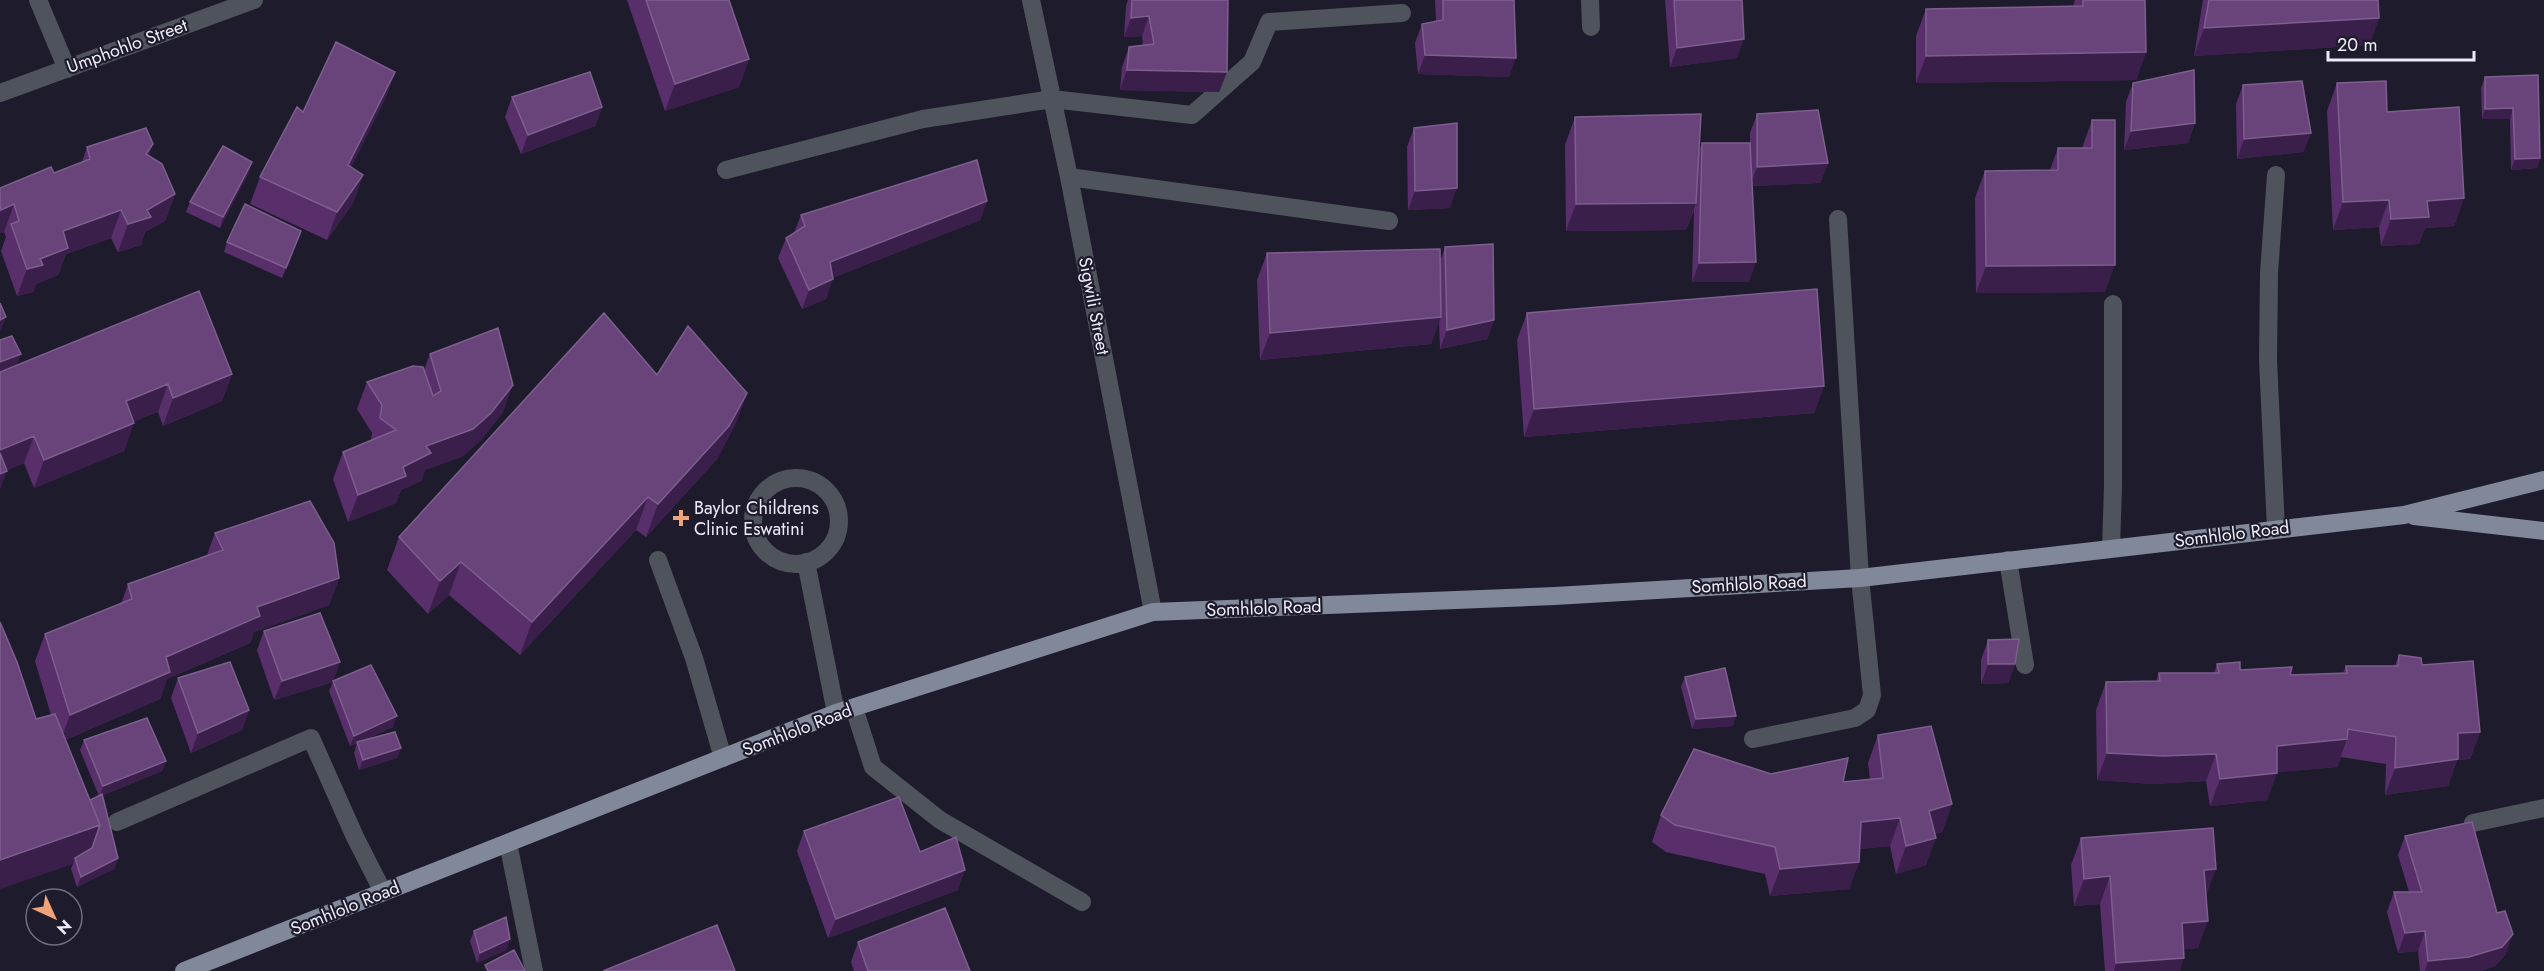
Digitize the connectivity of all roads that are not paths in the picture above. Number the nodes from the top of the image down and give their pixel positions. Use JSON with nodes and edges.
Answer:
{"nodes":[{"id":1,"x":38,"y":0,"type":"edge"},
{"id":2,"x":254,"y":0,"type":"edge"},
{"id":3,"x":1031,"y":0,"type":"edge"},
{"id":4,"x":1590,"y":0,"type":"edge"},
{"id":5,"x":1402,"y":13,"type":"dead end"},
{"id":6,"x":1591,"y":27,"type":"dead end"},
{"id":7,"x":67,"y":69,"type":"junction"},
{"id":8,"x":0,"y":93,"type":"edge"},
{"id":9,"x":1052,"y":99,"type":"junction"},
{"id":10,"x":726,"y":170,"type":"dead end"},
{"id":11,"x":2276,"y":175,"type":"dead end"},
{"id":12,"x":1069,"y":177,"type":"junction"},
{"id":13,"x":1838,"y":219,"type":"dead end"},
{"id":14,"x":1389,"y":221,"type":"dead end"},
{"id":15,"x":2113,"y":304,"type":"dead end"},
{"id":16,"x":2544,"y":480,"type":"edge"},
{"id":17,"x":2404,"y":515,"type":"junction"},
{"id":18,"x":2276,"y":529,"type":"junction"},
{"id":19,"x":2544,"y":531,"type":"edge"},
{"id":20,"x":2111,"y":548,"type":"junction"},
{"id":21,"x":658,"y":560,"type":"dead end"},
{"id":22,"x":2008,"y":560,"type":"junction"},
{"id":23,"x":806,"y":562,"type":"junction"},
{"id":24,"x":1860,"y":578,"type":"junction"},
{"id":25,"x":1153,"y":612,"type":"junction"},
{"id":26,"x":2025,"y":665,"type":"dead end"},
{"id":27,"x":854,"y":708,"type":"junction"},
{"id":28,"x":836,"y":713,"type":"junction"},
{"id":29,"x":1753,"y":739,"type":"dead end"},
{"id":30,"x":723,"y":758,"type":"junction"},
{"id":31,"x":2544,"y":808,"type":"edge"},
{"id":32,"x":117,"y":822,"type":"dead end"},
{"id":33,"x":2473,"y":823,"type":"edge"},
{"id":34,"x":508,"y":843,"type":"junction"},
{"id":35,"x":383,"y":892,"type":"junction"},
{"id":36,"x":1082,"y":902,"type":"dead end"},
{"id":37,"x":184,"y":971,"type":"edge"},
{"id":38,"x":534,"y":971,"type":"edge"}],
"edges":[{"from":1,"to":7,"type":"street"},
{"from":2,"to":7,"type":"street","name":"Umphohlo Street"},
{"from":3,"to":9,"type":"street","name":"Sigwili Street"},
{"from":4,"to":6,"type":"street"},
{"from":5,"to":9,"type":"street"},
{"from":7,"to":8,"type":"street","name":"Umphohlo Street"},
{"from":9,"to":10,"type":"street"},
{"from":9,"to":12,"type":"street","name":"Sigwili Street"},
{"from":11,"to":18,"type":"street"},
{"from":12,"to":14,"type":"street"},
{"from":12,"to":25,"type":"street","name":"Sigwili Street"},
{"from":13,"to":24,"type":"street"},
{"from":15,"to":20,"type":"street"},
{"from":16,"to":17,"type":"main road","name":"Somhlolo Road"},
{"from":17,"to":18,"type":"main road","name":"Somhlolo Road"},
{"from":17,"to":19,"type":"main road","name":"Somhlolo Road"},
{"from":18,"to":20,"type":"main road","name":"Somhlolo Road"},
{"from":20,"to":22,"type":"main road","name":"Somhlolo Road"},
{"from":21,"to":30,"type":"street"},
{"from":22,"to":24,"type":"main road","name":"Somhlolo Road"},
{"from":22,"to":26,"type":"street"},
{"from":23,"to":23,"type":"street"},
{"from":23,"to":28,"type":"street"},
{"from":24,"to":25,"type":"main road","name":"Somhlolo Road"},
{"from":24,"to":29,"type":"street"},
{"from":25,"to":27,"type":"main road","name":"Somhlolo Road"},
{"from":27,"to":28,"type":"main road","name":"Somhlolo Road"},
{"from":27,"to":36,"type":"street"},
{"from":28,"to":30,"type":"main road","name":"Somhlolo Road"},
{"from":30,"to":34,"type":"main road","name":"Somhlolo Road"},
{"from":31,"to":33,"type":"street"},
{"from":32,"to":35,"type":"street"},
{"from":34,"to":35,"type":"main road","name":"Somhlolo Road"},
{"from":34,"to":38,"type":"street"},
{"from":35,"to":37,"type":"main road","name":"Somhlolo Road"}]}
